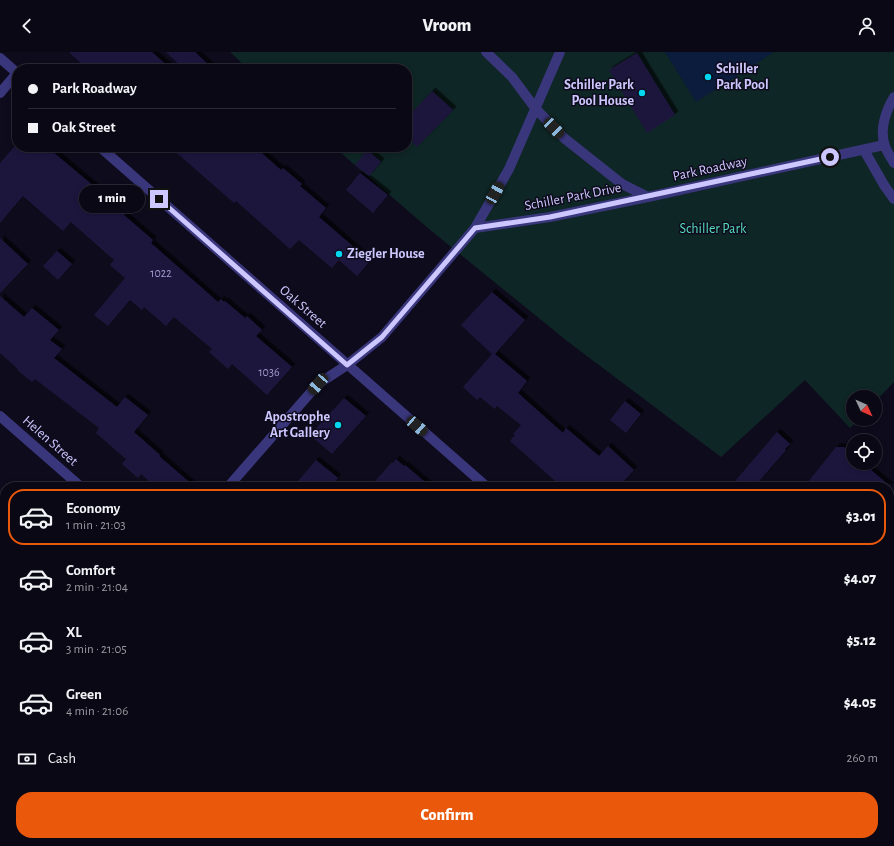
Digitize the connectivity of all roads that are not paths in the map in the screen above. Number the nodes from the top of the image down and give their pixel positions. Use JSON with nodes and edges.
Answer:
{"nodes":[{"id":1,"x":486,"y":52,"type":"edge"},
{"id":2,"x":560,"y":52,"type":"edge"},
{"id":3,"x":0,"y":58,"type":"edge"},
{"id":4,"x":12,"y":69,"type":"edge"},
{"id":5,"x":12,"y":79,"type":"edge"},
{"id":6,"x":0,"y":93,"type":"edge"},
{"id":7,"x":894,"y":97,"type":"edge"},
{"id":8,"x":535,"y":108,"type":"junction"},
{"id":9,"x":884,"y":146,"type":"junction"},
{"id":10,"x":864,"y":150,"type":"junction"},
{"id":11,"x":106,"y":152,"type":"edge"},
{"id":12,"x":894,"y":163,"type":"edge"},
{"id":13,"x":648,"y":197,"type":"junction"},
{"id":14,"x":894,"y":199,"type":"edge"},
{"id":15,"x":475,"y":228,"type":"junction"},
{"id":16,"x":347,"y":365,"type":"junction"},
{"id":17,"x":0,"y":416,"type":"edge"},
{"id":18,"x":74,"y":482,"type":"edge"},
{"id":19,"x":232,"y":482,"type":"edge"},
{"id":20,"x":481,"y":482,"type":"edge"}],
"edges":[{"from":1,"to":8,"type":"street"},
{"from":2,"to":8,"type":"street"},
{"from":3,"to":4,"type":"street"},
{"from":5,"to":6,"type":"street"},
{"from":7,"to":9,"type":"street"},
{"from":8,"to":13,"type":"street"},
{"from":8,"to":15,"type":"street"},
{"from":9,"to":10,"type":"street","name":"Park Roadway"},
{"from":9,"to":12,"type":"street"},
{"from":10,"to":13,"type":"street","name":"Park Roadway"},
{"from":10,"to":14,"type":"street"},
{"from":11,"to":16,"type":"street","name":"Oak Street"},
{"from":13,"to":15,"type":"street","name":"Schiller Park Drive"},
{"from":15,"to":16,"type":"street"},
{"from":16,"to":19,"type":"street"},
{"from":16,"to":20,"type":"street","name":"Oak Street"},
{"from":17,"to":18,"type":"street","name":"Helen Street"}]}
